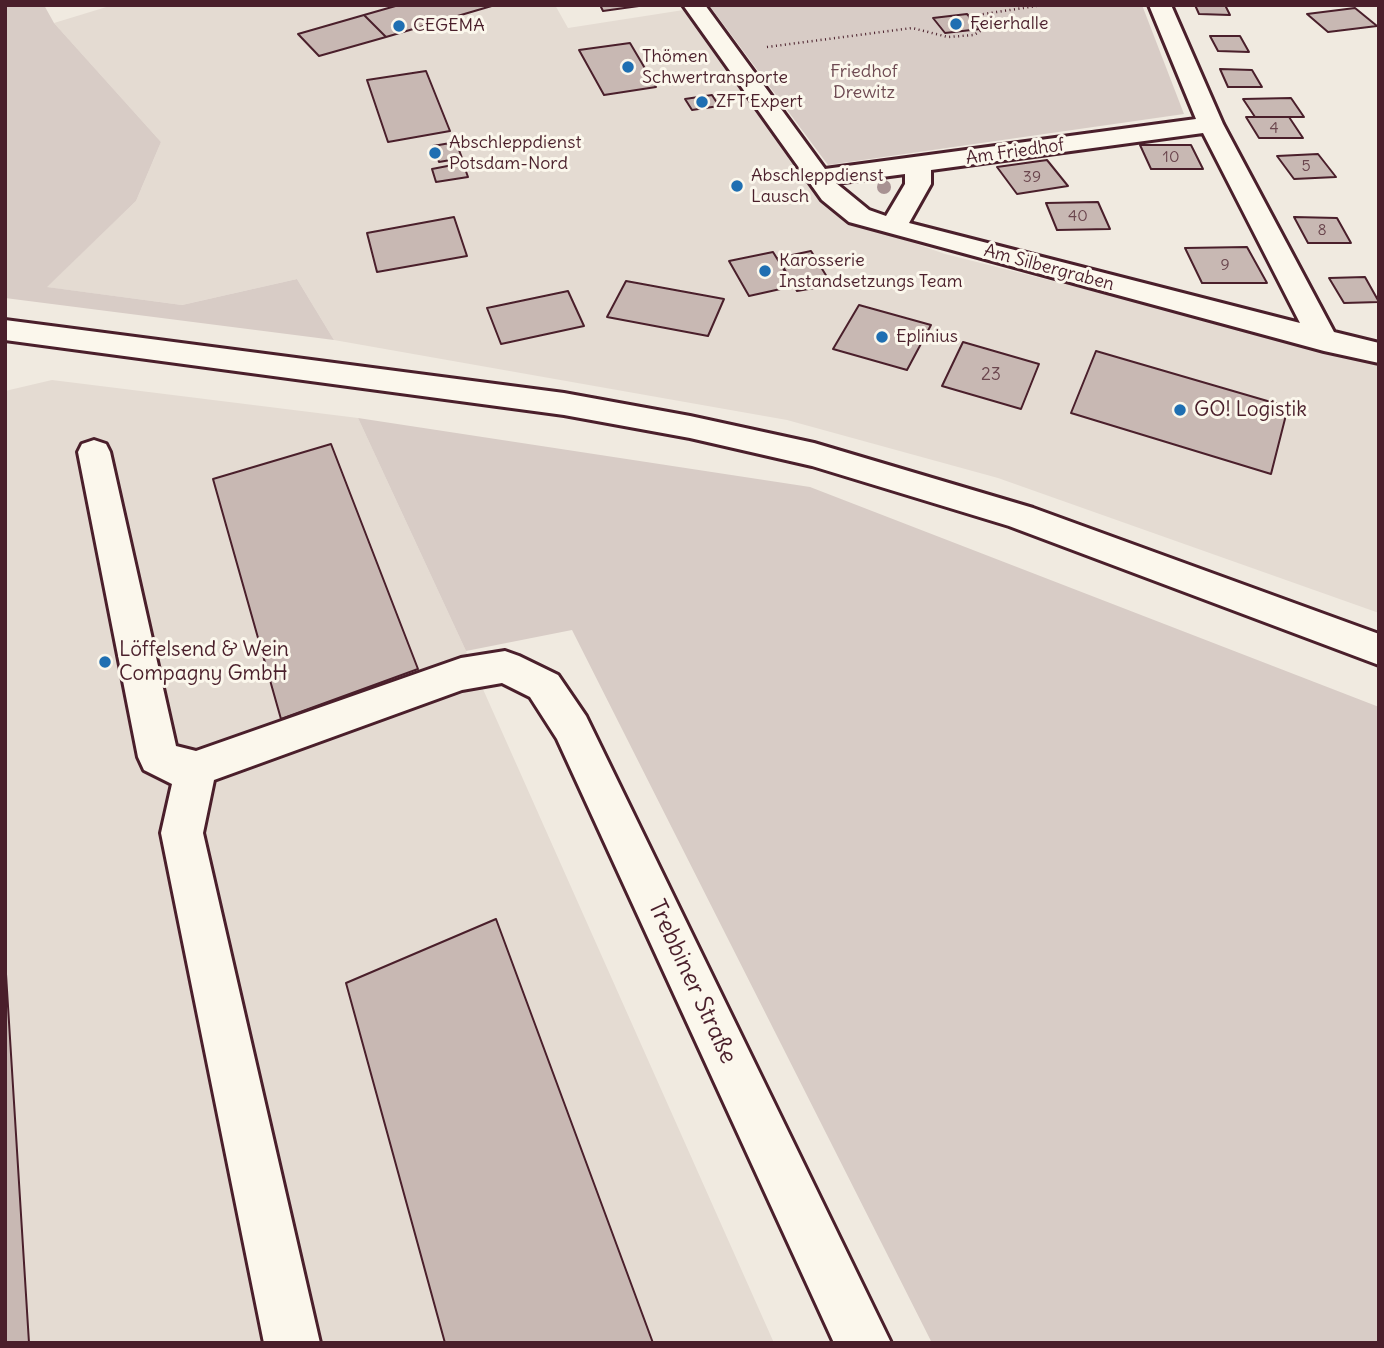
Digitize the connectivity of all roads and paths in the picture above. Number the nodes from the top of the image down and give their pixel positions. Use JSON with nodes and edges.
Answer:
{"nodes":[{"id":1,"x":695,"y":5,"type":"edge"},
{"id":2,"x":1043,"y":5,"type":"edge"},
{"id":3,"x":1160,"y":5,"type":"edge"},
{"id":4,"x":766,"y":47,"type":"dead end"},
{"id":5,"x":1211,"y":124,"type":"junction"},
{"id":6,"x":918,"y":166,"type":"junction"},
{"id":7,"x":819,"y":178,"type":"junction"},
{"id":8,"x":892,"y":227,"type":"junction"},
{"id":9,"x":5,"y":330,"type":"edge"},
{"id":10,"x":1324,"y":341,"type":"junction"},
{"id":11,"x":1379,"y":354,"type":"edge"},
{"id":12,"x":94,"y":452,"type":"dead end"},
{"id":13,"x":1379,"y":650,"type":"edge"},
{"id":14,"x":196,"y":769,"type":"junction"},
{"id":15,"x":292,"y":1343,"type":"edge"},
{"id":16,"x":863,"y":1343,"type":"edge"}],
"edges":[{"from":1,"to":7,"type":"street","name":"Am Silbergraben"},
{"from":2,"to":4,"type":"path"},
{"from":3,"to":5,"type":"street"},
{"from":5,"to":6,"type":"street","name":"Am Friedhof"},
{"from":5,"to":10,"type":"street"},
{"from":6,"to":7,"type":"street","name":"Am Friedhof"},
{"from":6,"to":8,"type":"street"},
{"from":7,"to":8,"type":"street","name":"Am Silbergraben"},
{"from":8,"to":10,"type":"street","name":"Am Silbergraben"},
{"from":9,"to":13,"type":"street"},
{"from":10,"to":11,"type":"street","name":"Am Silbergraben"},
{"from":12,"to":14,"type":"street"},
{"from":14,"to":15,"type":"street"},
{"from":14,"to":16,"type":"street","name":"Trebbiner Straße"}]}
